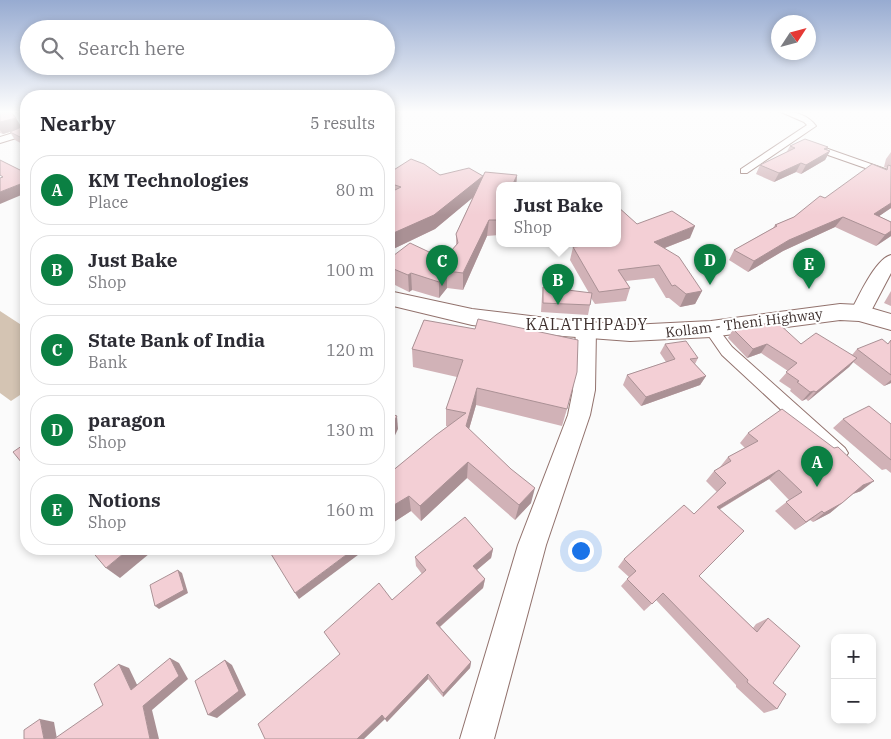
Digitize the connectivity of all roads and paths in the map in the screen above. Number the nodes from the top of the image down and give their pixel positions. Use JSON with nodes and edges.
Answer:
{"nodes":[{"id":1,"x":780,"y":146,"type":"edge"},
{"id":2,"x":812,"y":146,"type":"edge"},
{"id":3,"x":744,"y":170,"type":"dead end"},
{"id":4,"x":891,"y":174,"type":"edge"},
{"id":5,"x":891,"y":260,"type":"edge"},
{"id":6,"x":395,"y":299,"type":"edge"},
{"id":7,"x":860,"y":313,"type":"junction"},
{"id":8,"x":891,"y":322,"type":"edge"},
{"id":9,"x":711,"y":329,"type":"junction"},
{"id":10,"x":586,"y":330,"type":"junction"},
{"id":11,"x":847,"y":462,"type":"edge"},
{"id":12,"x":477,"y":739,"type":"edge"}],
"edges":[{"from":1,"to":3,"type":"street"},
{"from":2,"to":4,"type":"street"},
{"from":5,"to":7,"type":"main road"},
{"from":6,"to":10,"type":"highway","name":"Kollam - Theni Highway"},
{"from":7,"to":8,"type":"highway","name":"Kollam - Theni Highway"},
{"from":7,"to":9,"type":"highway","name":"Kollam - Theni Highway"},
{"from":9,"to":10,"type":"highway","name":"Kollam - Theni Highway"},
{"from":9,"to":11,"type":"street"},
{"from":10,"to":12,"type":"main road"}]}
